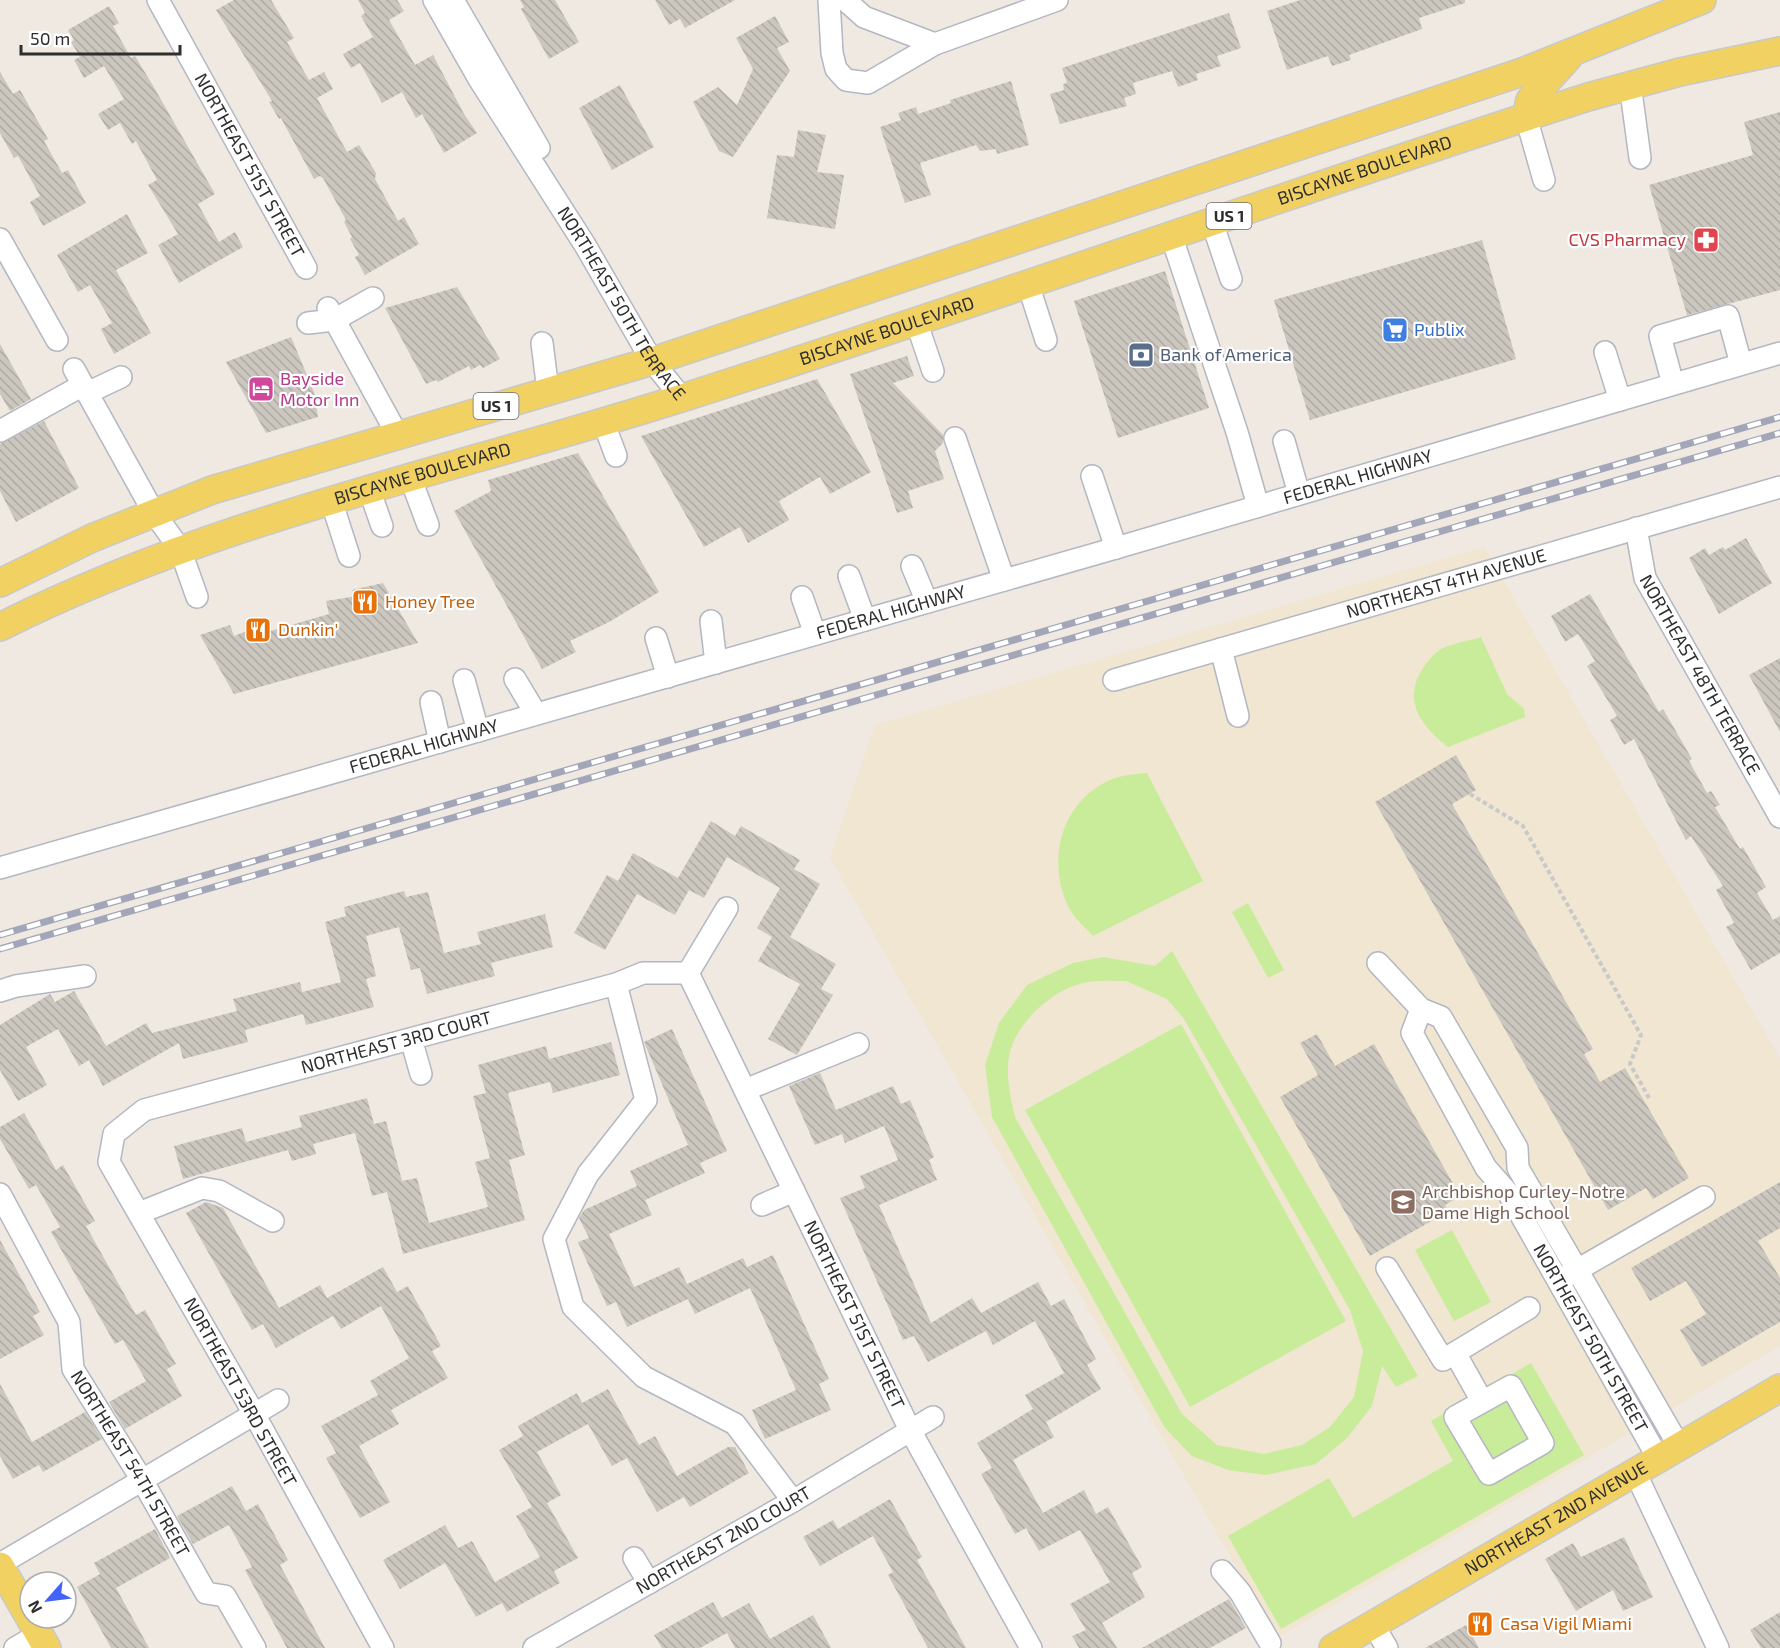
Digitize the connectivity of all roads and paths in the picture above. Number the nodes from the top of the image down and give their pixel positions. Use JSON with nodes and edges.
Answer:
{"nodes":[{"id":1,"x":158,"y":0,"type":"edge"},
{"id":2,"x":434,"y":0,"type":"edge"},
{"id":3,"x":453,"y":0,"type":"edge"},
{"id":4,"x":829,"y":0,"type":"edge"},
{"id":5,"x":845,"y":0,"type":"edge"},
{"id":6,"x":1057,"y":0,"type":"edge"},
{"id":7,"x":1702,"y":0,"type":"edge"},
{"id":8,"x":935,"y":44,"type":"junction"},
{"id":9,"x":1780,"y":51,"type":"edge"},
{"id":10,"x":1573,"y":53,"type":"junction"},
{"id":11,"x":1630,"y":84,"type":"junction"},
{"id":12,"x":1526,"y":117,"type":"junction"},
{"id":13,"x":1640,"y":158,"type":"dead end"},
{"id":14,"x":1544,"y":180,"type":"dead end"},
{"id":15,"x":1212,"y":222,"type":"junction"},
{"id":16,"x":1171,"y":235,"type":"junction"},
{"id":17,"x":0,"y":239,"type":"edge"},
{"id":18,"x":306,"y":268,"type":"dead end"},
{"id":19,"x":1231,"y":279,"type":"dead end"},
{"id":20,"x":1028,"y":284,"type":"junction"},
{"id":21,"x":373,"y":298,"type":"dead end"},
{"id":22,"x":331,"y":314,"type":"junction"},
{"id":23,"x":916,"y":321,"type":"junction"},
{"id":24,"x":308,"y":323,"type":"dead end"},
{"id":25,"x":57,"y":340,"type":"dead end"},
{"id":26,"x":1046,"y":340,"type":"dead end"},
{"id":27,"x":542,"y":343,"type":"dead end"},
{"id":28,"x":1605,"y":352,"type":"dead end"},
{"id":29,"x":1780,"y":353,"type":"edge"},
{"id":30,"x":656,"y":360,"type":"junction"},
{"id":31,"x":1742,"y":364,"type":"junction"},
{"id":32,"x":933,"y":371,"type":"dead end"},
{"id":33,"x":121,"y":377,"type":"dead end"},
{"id":34,"x":81,"y":382,"type":"junction"},
{"id":35,"x":1673,"y":384,"type":"junction"},
{"id":36,"x":548,"y":391,"type":"junction"},
{"id":37,"x":682,"y":398,"type":"junction"},
{"id":38,"x":1620,"y":400,"type":"junction"},
{"id":39,"x":603,"y":421,"type":"junction"},
{"id":40,"x":0,"y":431,"type":"edge"},
{"id":41,"x":398,"y":434,"type":"junction"},
{"id":42,"x":956,"y":438,"type":"dead end"},
{"id":43,"x":1284,"y":441,"type":"dead end"},
{"id":44,"x":616,"y":456,"type":"dead end"},
{"id":45,"x":1092,"y":476,"type":"dead end"},
{"id":46,"x":410,"y":477,"type":"junction"},
{"id":47,"x":1780,"y":487,"type":"edge"},
{"id":48,"x":369,"y":489,"type":"junction"},
{"id":49,"x":1299,"y":494,"type":"junction"},
{"id":50,"x":331,"y":500,"type":"junction"},
{"id":51,"x":1258,"y":506,"type":"junction"},
{"id":52,"x":154,"y":513,"type":"junction"},
{"id":53,"x":428,"y":525,"type":"dead end"},
{"id":54,"x":382,"y":526,"type":"dead end"},
{"id":55,"x":1635,"y":528,"type":"junction"},
{"id":56,"x":1116,"y":548,"type":"junction"},
{"id":57,"x":180,"y":549,"type":"junction"},
{"id":58,"x":349,"y":556,"type":"dead end"},
{"id":59,"x":912,"y":566,"type":"dead end"},
{"id":60,"x":849,"y":576,"type":"dead end"},
{"id":61,"x":1004,"y":580,"type":"junction"},
{"id":62,"x":0,"y":583,"type":"edge"},
{"id":63,"x":197,"y":597,"type":"dead end"},
{"id":64,"x":802,"y":597,"type":"dead end"},
{"id":65,"x":927,"y":602,"type":"junction"},
{"id":66,"x":866,"y":620,"type":"junction"},
{"id":67,"x":711,"y":621,"type":"dead end"},
{"id":68,"x":0,"y":627,"type":"edge"},
{"id":69,"x":815,"y":634,"type":"junction"},
{"id":70,"x":656,"y":638,"type":"dead end"},
{"id":71,"x":1221,"y":649,"type":"junction"},
{"id":72,"x":716,"y":663,"type":"junction"},
{"id":73,"x":668,"y":676,"type":"junction"},
{"id":74,"x":515,"y":679,"type":"dead end"},
{"id":75,"x":464,"y":680,"type":"dead end"},
{"id":76,"x":1114,"y":680,"type":"dead end"},
{"id":77,"x":431,"y":702,"type":"dead end"},
{"id":78,"x":536,"y":714,"type":"junction"},
{"id":79,"x":1238,"y":716,"type":"dead end"},
{"id":80,"x":478,"y":731,"type":"junction"},
{"id":81,"x":440,"y":742,"type":"junction"},
{"id":82,"x":1470,"y":794,"type":"dead end"},
{"id":83,"x":1780,"y":817,"type":"edge"},
{"id":84,"x":0,"y":868,"type":"edge"},
{"id":85,"x":727,"y":908,"type":"dead end"},
{"id":86,"x":1378,"y":963,"type":"dead end"},
{"id":87,"x":688,"y":974,"type":"junction"},
{"id":88,"x":85,"y":976,"type":"dead end"},
{"id":89,"x":616,"y":984,"type":"junction"},
{"id":90,"x":0,"y":991,"type":"edge"},
{"id":91,"x":1421,"y":1009,"type":"junction"},
{"id":92,"x":411,"y":1039,"type":"junction"},
{"id":93,"x":858,"y":1044,"type":"dead end"},
{"id":94,"x":421,"y":1074,"type":"dead end"},
{"id":95,"x":745,"y":1090,"type":"junction"},
{"id":96,"x":1649,"y":1098,"type":"dead end"},
{"id":97,"x":114,"y":1134,"type":"joint"},
{"id":98,"x":794,"y":1191,"type":"junction"},
{"id":99,"x":0,"y":1194,"type":"edge"},
{"id":100,"x":1704,"y":1197,"type":"dead end"},
{"id":101,"x":762,"y":1205,"type":"dead end"},
{"id":102,"x":139,"y":1214,"type":"junction"},
{"id":103,"x":273,"y":1221,"type":"dead end"},
{"id":104,"x":1387,"y":1268,"type":"dead end"},
{"id":105,"x":1568,"y":1275,"type":"junction"},
{"id":106,"x":1529,"y":1308,"type":"dead end"},
{"id":107,"x":1455,"y":1353,"type":"junction"},
{"id":108,"x":1780,"y":1388,"type":"edge"},
{"id":109,"x":278,"y":1400,"type":"dead end"},
{"id":110,"x":1482,"y":1401,"type":"dead end"},
{"id":111,"x":253,"y":1412,"type":"junction"},
{"id":112,"x":933,"y":1417,"type":"dead end"},
{"id":113,"x":910,"y":1430,"type":"junction"},
{"id":114,"x":1669,"y":1452,"type":"junction"},
{"id":115,"x":1635,"y":1472,"type":"junction"},
{"id":116,"x":142,"y":1480,"type":"junction"},
{"id":117,"x":793,"y":1501,"type":"junction"},
{"id":118,"x":634,"y":1558,"type":"dead end"},
{"id":119,"x":0,"y":1565,"type":"edge"},
{"id":120,"x":1222,"y":1571,"type":"dead end"},
{"id":121,"x":649,"y":1583,"type":"junction"},
{"id":122,"x":1374,"y":1624,"type":"junction"},
{"id":123,"x":43,"y":1641,"type":"edge"},
{"id":124,"x":1270,"y":1643,"type":"dead end"},
{"id":125,"x":15,"y":1648,"type":"edge"},
{"id":126,"x":255,"y":1648,"type":"edge"},
{"id":127,"x":383,"y":1648,"type":"edge"},
{"id":128,"x":534,"y":1648,"type":"edge"},
{"id":129,"x":1031,"y":1648,"type":"edge"},
{"id":130,"x":1333,"y":1648,"type":"edge"},
{"id":131,"x":1387,"y":1648,"type":"edge"},
{"id":132,"x":1718,"y":1648,"type":"edge"}],
"edges":[{"from":1,"to":18,"type":"street","name":"NORTHEAST 51ST STREET"},
{"from":2,"to":30,"type":"street","name":"NORTHEAST 50TH TERRACE"},
{"from":3,"to":30,"type":"street","name":"NORTHEAST 50TH TERRACE"},
{"from":4,"to":8,"type":"street"},
{"from":5,"to":8,"type":"street"},
{"from":6,"to":8,"type":"street"},
{"from":7,"to":10,"type":"main road","number":"US 1"},
{"from":9,"to":11,"type":"main road","name":"BISCAYNE BOULEVARD","number":"US 1"},
{"from":10,"to":12,"type":"main road"},
{"from":10,"to":30,"type":"main road","number":"US 1"},
{"from":11,"to":12,"type":"main road","name":"BISCAYNE BOULEVARD","number":"US 1"},
{"from":11,"to":13,"type":"street"},
{"from":12,"to":14,"type":"street"},
{"from":12,"to":15,"type":"main road","name":"BISCAYNE BOULEVARD","number":"US 1"},
{"from":15,"to":16,"type":"main road","name":"BISCAYNE BOULEVARD","number":"US 1"},
{"from":15,"to":19,"type":"street"},
{"from":16,"to":20,"type":"main road","name":"BISCAYNE BOULEVARD","number":"US 1"},
{"from":16,"to":51,"type":"street"},
{"from":17,"to":25,"type":"street"},
{"from":20,"to":23,"type":"main road","name":"BISCAYNE BOULEVARD","number":"US 1"},
{"from":20,"to":26,"type":"street"},
{"from":21,"to":22,"type":"street"},
{"from":22,"to":24,"type":"street"},
{"from":22,"to":41,"type":"street"},
{"from":23,"to":32,"type":"street"},
{"from":23,"to":37,"type":"main road","name":"BISCAYNE BOULEVARD","number":"US 1"},
{"from":27,"to":36,"type":"street"},
{"from":28,"to":38,"type":"street"},
{"from":29,"to":31,"type":"street","name":"FEDERAL HIGHWAY"},
{"from":30,"to":36,"type":"main road","number":"US 1"},
{"from":30,"to":37,"type":"street","name":"NORTHEAST 50TH TERRACE"},
{"from":31,"to":35,"type":"street","name":"FEDERAL HIGHWAY"},
{"from":31,"to":35,"type":"street"},
{"from":33,"to":34,"type":"street"},
{"from":34,"to":40,"type":"street"},
{"from":34,"to":52,"type":"street"},
{"from":35,"to":38,"type":"street","name":"FEDERAL HIGHWAY"},
{"from":36,"to":41,"type":"main road","number":"US 1"},
{"from":37,"to":39,"type":"main road","name":"BISCAYNE BOULEVARD","number":"US 1"},
{"from":38,"to":49,"type":"street","name":"FEDERAL HIGHWAY"},
{"from":39,"to":44,"type":"street"},
{"from":39,"to":46,"type":"main road","name":"BISCAYNE BOULEVARD","number":"US 1"},
{"from":41,"to":52,"type":"main road","number":"US 1"},
{"from":42,"to":61,"type":"street"},
{"from":43,"to":49,"type":"street"},
{"from":45,"to":56,"type":"street"},
{"from":46,"to":48,"type":"main road","name":"BISCAYNE BOULEVARD","number":"US 1"},
{"from":46,"to":53,"type":"street"},
{"from":47,"to":55,"type":"street","name":"NORTHEAST 4TH AVENUE"},
{"from":48,"to":50,"type":"main road","name":"BISCAYNE BOULEVARD","number":"US 1"},
{"from":48,"to":54,"type":"street"},
{"from":49,"to":51,"type":"street","name":"FEDERAL HIGHWAY"},
{"from":50,"to":57,"type":"main road","name":"BISCAYNE BOULEVARD","number":"US 1"},
{"from":50,"to":58,"type":"street"},
{"from":51,"to":56,"type":"street","name":"FEDERAL HIGHWAY"},
{"from":52,"to":57,"type":"street"},
{"from":52,"to":62,"type":"main road","number":"US 1"},
{"from":55,"to":71,"type":"street","name":"NORTHEAST 4TH AVENUE"},
{"from":55,"to":83,"type":"street","name":"NORTHEAST 48TH TERRACE"},
{"from":56,"to":61,"type":"street","name":"FEDERAL HIGHWAY"},
{"from":57,"to":63,"type":"street"},
{"from":57,"to":68,"type":"main road","name":"BISCAYNE BOULEVARD","number":"US 1"},
{"from":59,"to":65,"type":"street"},
{"from":60,"to":66,"type":"street"},
{"from":61,"to":65,"type":"street","name":"FEDERAL HIGHWAY"},
{"from":64,"to":69,"type":"street"},
{"from":65,"to":66,"type":"street","name":"FEDERAL HIGHWAY"},
{"from":66,"to":69,"type":"street","name":"FEDERAL HIGHWAY"},
{"from":67,"to":72,"type":"street"},
{"from":69,"to":72,"type":"street","name":"FEDERAL HIGHWAY"},
{"from":70,"to":73,"type":"street"},
{"from":71,"to":76,"type":"street","name":"NORTHEAST 4TH AVENUE"},
{"from":71,"to":79,"type":"street"},
{"from":72,"to":73,"type":"street","name":"FEDERAL HIGHWAY"},
{"from":73,"to":78,"type":"street","name":"FEDERAL HIGHWAY"},
{"from":74,"to":78,"type":"street"},
{"from":75,"to":80,"type":"street"},
{"from":77,"to":81,"type":"street"},
{"from":78,"to":80,"type":"street","name":"FEDERAL HIGHWAY"},
{"from":80,"to":81,"type":"street","name":"FEDERAL HIGHWAY"},
{"from":81,"to":84,"type":"street","name":"FEDERAL HIGHWAY"},
{"from":82,"to":96,"type":"path"},
{"from":85,"to":87,"type":"street"},
{"from":86,"to":91,"type":"street"},
{"from":87,"to":89,"type":"street","name":"NORTHEAST 3RD COURT"},
{"from":87,"to":95,"type":"street","name":"NORTHEAST 51ST STREET"},
{"from":88,"to":90,"type":"street"},
{"from":89,"to":92,"type":"street","name":"NORTHEAST 3RD COURT"},
{"from":89,"to":117,"type":"street"},
{"from":91,"to":105,"type":"street","name":"NORTHEAST 50TH STREET"},
{"from":91,"to":105,"type":"street","name":"NORTHEAST 50TH STREET"},
{"from":92,"to":94,"type":"street"},
{"from":92,"to":97,"type":"street","name":"NORTHEAST 3RD COURT"},
{"from":93,"to":95,"type":"street"},
{"from":95,"to":98,"type":"street","name":"NORTHEAST 51ST STREET"},
{"from":97,"to":102,"type":"street","name":"NORTHEAST 53RD STREET"},
{"from":98,"to":101,"type":"street"},
{"from":98,"to":113,"type":"street","name":"NORTHEAST 51ST STREET"},
{"from":99,"to":116,"type":"street","name":"NORTHEAST 54TH STREET"},
{"from":100,"to":105,"type":"street"},
{"from":102,"to":103,"type":"street"},
{"from":102,"to":111,"type":"street","name":"NORTHEAST 53RD STREET"},
{"from":104,"to":107,"type":"street"},
{"from":105,"to":114,"type":"street","name":"NORTHEAST 50TH STREET"},
{"from":106,"to":107,"type":"street"},
{"from":107,"to":110,"type":"street"},
{"from":108,"to":114,"type":"main road","name":"NORTHEAST 2ND AVENUE"},
{"from":109,"to":111,"type":"street"},
{"from":111,"to":116,"type":"street"},
{"from":111,"to":127,"type":"street","name":"NORTHEAST 53RD STREET"},
{"from":112,"to":113,"type":"street","name":"NORTHEAST 2ND COURT"},
{"from":113,"to":117,"type":"street","name":"NORTHEAST 2ND COURT"},
{"from":113,"to":129,"type":"street","name":"NORTHEAST 51ST STREET"},
{"from":114,"to":115,"type":"main road","name":"NORTHEAST 2ND AVENUE"},
{"from":115,"to":122,"type":"main road","name":"NORTHEAST 2ND AVENUE"},
{"from":115,"to":132,"type":"street"},
{"from":116,"to":119,"type":"street"},
{"from":116,"to":126,"type":"street","name":"NORTHEAST 54TH STREET"},
{"from":117,"to":121,"type":"street","name":"NORTHEAST 2ND COURT"},
{"from":118,"to":121,"type":"street"},
{"from":119,"to":123,"type":"main road"},
{"from":120,"to":124,"type":"street"},
{"from":121,"to":128,"type":"street","name":"NORTHEAST 2ND COURT"},
{"from":122,"to":130,"type":"main road","name":"NORTHEAST 2ND AVENUE"},
{"from":122,"to":131,"type":"street"},
{"from":123,"to":125,"type":"street"}]}
